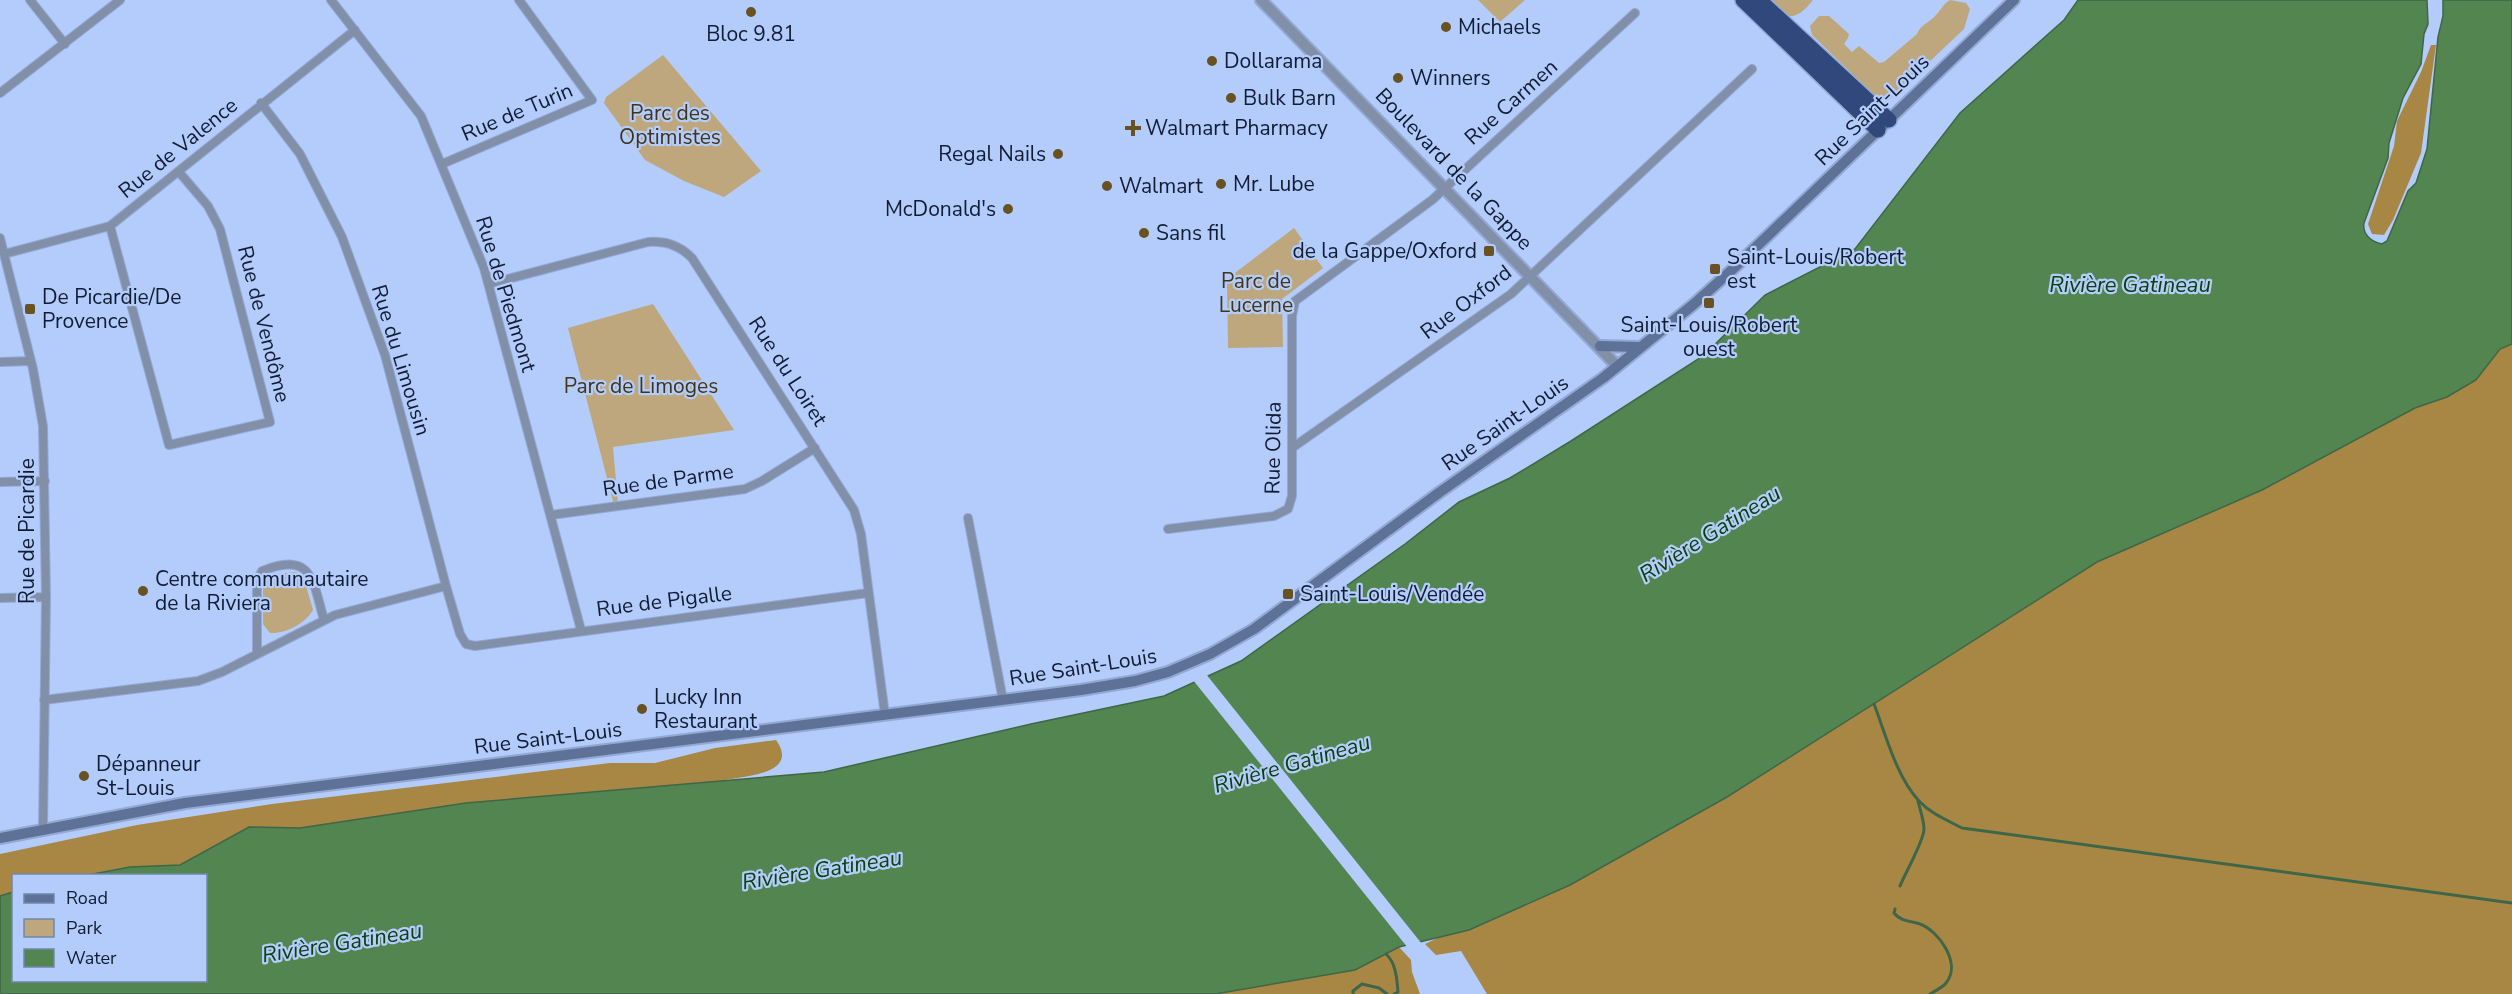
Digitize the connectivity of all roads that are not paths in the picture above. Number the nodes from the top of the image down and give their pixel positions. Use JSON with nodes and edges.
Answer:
{"nodes":[{"id":1,"x":30,"y":0,"type":"edge"},
{"id":2,"x":120,"y":0,"type":"edge"},
{"id":3,"x":331,"y":0,"type":"edge"},
{"id":4,"x":519,"y":0,"type":"edge"},
{"id":5,"x":1261,"y":0,"type":"edge"},
{"id":6,"x":1743,"y":0,"type":"edge"},
{"id":7,"x":1759,"y":0,"type":"edge"},
{"id":8,"x":2014,"y":0,"type":"edge"},
{"id":9,"x":1635,"y":13,"type":"dead end"},
{"id":10,"x":355,"y":30,"type":"junction"},
{"id":11,"x":65,"y":44,"type":"junction"},
{"id":12,"x":1752,"y":69,"type":"dead end"},
{"id":13,"x":0,"y":93,"type":"edge"},
{"id":14,"x":261,"y":103,"type":"junction"},
{"id":15,"x":1883,"y":125,"type":"junction"},
{"id":16,"x":442,"y":164,"type":"junction"},
{"id":17,"x":179,"y":172,"type":"junction"},
{"id":18,"x":1444,"y":188,"type":"junction"},
{"id":19,"x":110,"y":226,"type":"junction"},
{"id":20,"x":0,"y":238,"type":"edge"},
{"id":21,"x":4,"y":254,"type":"junction"},
{"id":22,"x":1530,"y":275,"type":"junction"},
{"id":23,"x":489,"y":284,"type":"junction"},
{"id":24,"x":1295,"y":301,"type":"joint"},
{"id":25,"x":1600,"y":346,"type":"junction"},
{"id":26,"x":1640,"y":347,"type":"junction"},
{"id":27,"x":31,"y":361,"type":"junction"},
{"id":28,"x":0,"y":362,"type":"edge"},
{"id":29,"x":1617,"y":366,"type":"junction"},
{"id":30,"x":815,"y":448,"type":"junction"},
{"id":31,"x":1292,"y":448,"type":"junction"},
{"id":32,"x":0,"y":482,"type":"edge"},
{"id":33,"x":45,"y":482,"type":"junction"},
{"id":34,"x":551,"y":515,"type":"junction"},
{"id":35,"x":968,"y":518,"type":"dead end"},
{"id":36,"x":1168,"y":529,"type":"dead end"},
{"id":37,"x":446,"y":586,"type":"junction"},
{"id":38,"x":868,"y":593,"type":"junction"},
{"id":39,"x":46,"y":597,"type":"junction"},
{"id":40,"x":0,"y":598,"type":"edge"},
{"id":41,"x":324,"y":620,"type":"junction"},
{"id":42,"x":581,"y":630,"type":"junction"},
{"id":43,"x":466,"y":644,"type":"joint"},
{"id":44,"x":257,"y":654,"type":"junction"},
{"id":45,"x":44,"y":700,"type":"junction"},
{"id":46,"x":1003,"y":700,"type":"junction"},
{"id":47,"x":885,"y":715,"type":"junction"},
{"id":48,"x":43,"y":829,"type":"junction"},
{"id":49,"x":0,"y":838,"type":"edge"}],
"edges":[{"from":1,"to":11,"type":"street"},
{"from":2,"to":11,"type":"street"},
{"from":3,"to":10,"type":"street","name":"Rue de Piedmont"},
{"from":4,"to":16,"type":"street","name":"Rue de Turin"},
{"from":5,"to":18,"type":"street","name":"Boulevard de la Gappe"},
{"from":6,"to":15,"type":"highway"},
{"from":7,"to":15,"type":"highway"},
{"from":8,"to":15,"type":"main road","name":"Rue Saint-Louis"},
{"from":9,"to":18,"type":"street","name":"Rue Carmen"},
{"from":10,"to":14,"type":"street","name":"Rue de Valence"},
{"from":10,"to":16,"type":"street","name":"Rue de Piedmont"},
{"from":11,"to":13,"type":"street"},
{"from":12,"to":22,"type":"street","name":"Rue Oxford"},
{"from":14,"to":17,"type":"street","name":"Rue de Valence"},
{"from":14,"to":37,"type":"street","name":"Rue du Limousin"},
{"from":15,"to":26,"type":"main road","name":"Rue Saint-Louis"},
{"from":16,"to":23,"type":"street","name":"Rue de Piedmont"},
{"from":17,"to":19,"type":"street","name":"Rue de Valence"},
{"from":17,"to":19,"type":"street","name":"Rue de Vendôme"},
{"from":18,"to":22,"type":"street","name":"Boulevard de la Gappe"},
{"from":18,"to":24,"type":"street","name":"Rue Carmen"},
{"from":19,"to":21,"type":"street","name":"Rue de Valence"},
{"from":20,"to":21,"type":"street","name":"Rue de Picardie"},
{"from":21,"to":27,"type":"street","name":"Rue de Picardie"},
{"from":22,"to":25,"type":"street","name":"Boulevard de la Gappe"},
{"from":22,"to":31,"type":"street","name":"Rue Oxford"},
{"from":23,"to":30,"type":"street","name":"Rue du Loiret"},
{"from":23,"to":34,"type":"street","name":"Rue de Piedmont"},
{"from":24,"to":31,"type":"street","name":"Rue Olida"},
{"from":25,"to":26,"type":"main road"},
{"from":25,"to":29,"type":"street","name":"Boulevard de la Gappe"},
{"from":26,"to":29,"type":"main road","name":"Rue Saint-Louis"},
{"from":27,"to":28,"type":"street"},
{"from":27,"to":33,"type":"street","name":"Rue de Picardie"},
{"from":29,"to":46,"type":"main road","name":"Rue Saint-Louis"},
{"from":30,"to":34,"type":"street","name":"Rue de Parme"},
{"from":30,"to":38,"type":"street","name":"Rue du Loiret"},
{"from":31,"to":36,"type":"street","name":"Rue Olida"},
{"from":32,"to":33,"type":"street"},
{"from":33,"to":39,"type":"street","name":"Rue de Picardie"},
{"from":34,"to":42,"type":"street","name":"Rue de Piedmont"},
{"from":35,"to":46,"type":"street"},
{"from":37,"to":41,"type":"street"},
{"from":37,"to":43,"type":"street","name":"Rue du Limousin"},
{"from":38,"to":42,"type":"street","name":"Rue de Pigalle"},
{"from":38,"to":47,"type":"street","name":"Rue du Loiret"},
{"from":39,"to":40,"type":"street"},
{"from":39,"to":45,"type":"street","name":"Rue de Picardie"},
{"from":41,"to":44,"type":"street"},
{"from":41,"to":44,"type":"street"},
{"from":42,"to":43,"type":"street","name":"Rue de Pigalle"},
{"from":44,"to":45,"type":"street"},
{"from":45,"to":48,"type":"street","name":"Rue de Picardie"},
{"from":46,"to":47,"type":"main road","name":"Rue Saint-Louis"},
{"from":47,"to":48,"type":"main road","name":"Rue Saint-Louis"},
{"from":48,"to":49,"type":"main road","name":"Rue Saint-Louis"}]}
